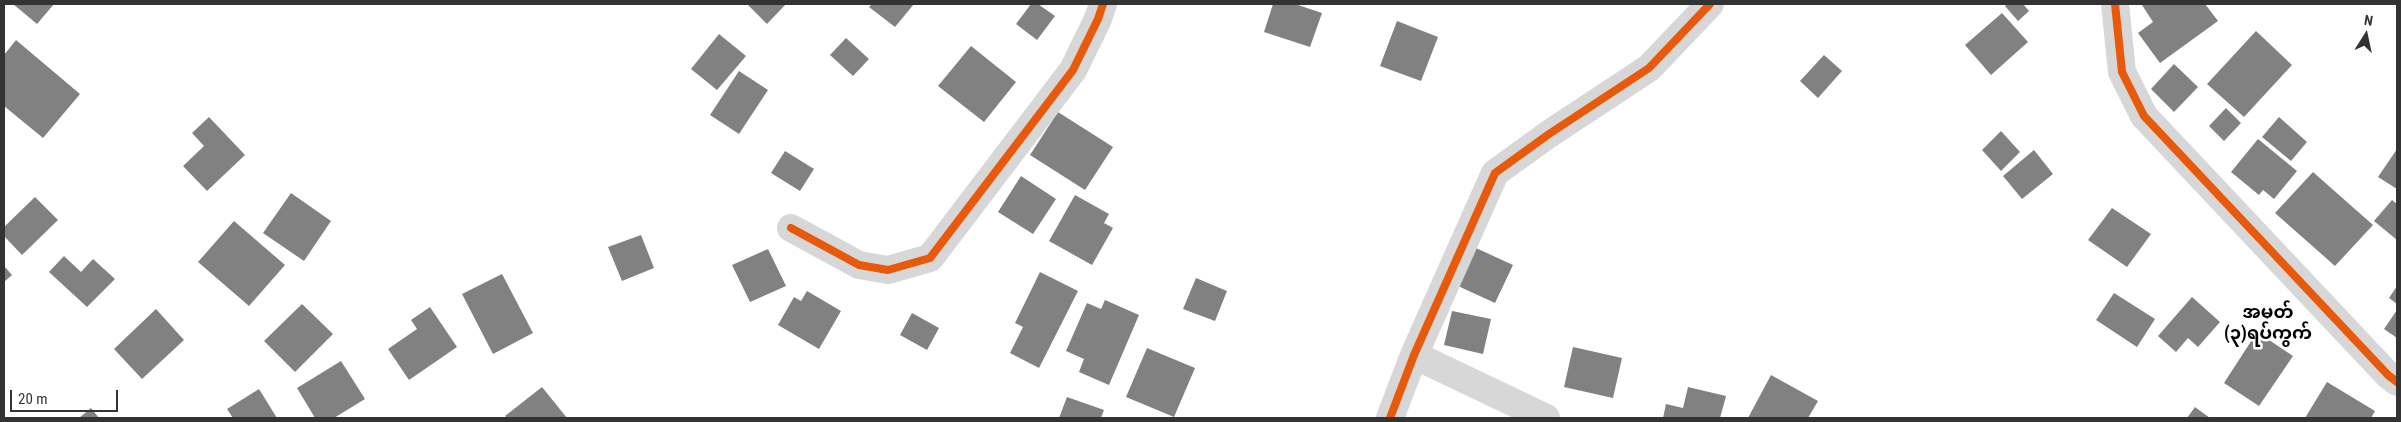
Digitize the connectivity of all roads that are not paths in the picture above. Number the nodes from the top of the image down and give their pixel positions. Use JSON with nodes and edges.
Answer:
{"nodes":[{"id":1,"x":1103,"y":4,"type":"edge"},
{"id":2,"x":1710,"y":4,"type":"edge"},
{"id":3,"x":2115,"y":4,"type":"edge"},
{"id":4,"x":791,"y":228,"type":"dead end"},
{"id":5,"x":1414,"y":355,"type":"junction"},
{"id":6,"x":2397,"y":382,"type":"edge"},
{"id":7,"x":1390,"y":418,"type":"edge"},
{"id":8,"x":1546,"y":418,"type":"edge"}],
"edges":[{"from":1,"to":4,"type":"street"},
{"from":2,"to":5,"type":"street"},
{"from":3,"to":6,"type":"street"},
{"from":5,"to":7,"type":"street"},
{"from":5,"to":8,"type":"street"}]}
